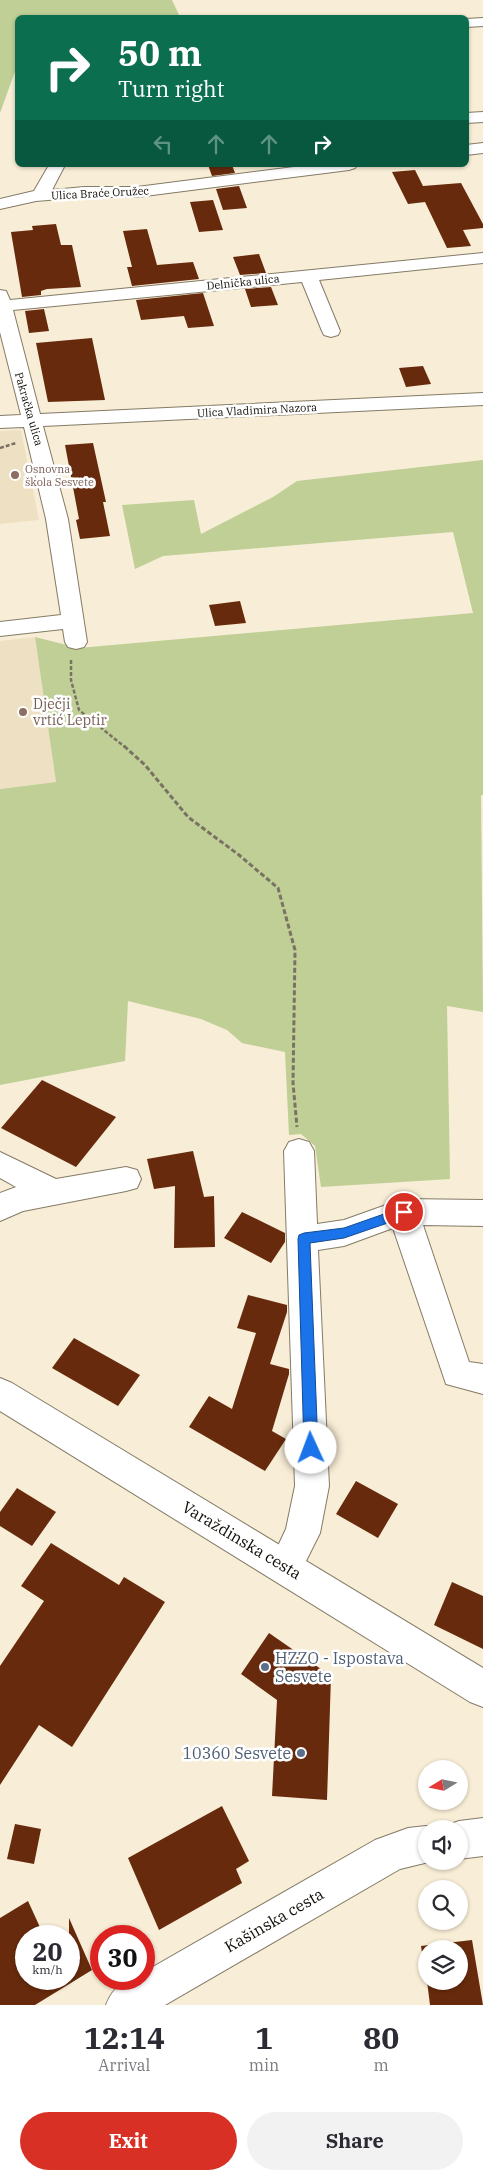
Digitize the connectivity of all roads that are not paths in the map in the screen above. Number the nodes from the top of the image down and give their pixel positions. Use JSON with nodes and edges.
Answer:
{"nodes":[{"id":1,"x":483,"y":22,"type":"edge"},
{"id":2,"x":469,"y":23,"type":"edge"},
{"id":3,"x":483,"y":117,"type":"edge"},
{"id":4,"x":469,"y":118,"type":"edge"},
{"id":5,"x":483,"y":148,"type":"edge"},
{"id":6,"x":469,"y":150,"type":"edge"},
{"id":7,"x":56,"y":167,"type":"edge"},
{"id":8,"x":204,"y":167,"type":"edge"},
{"id":9,"x":332,"y":167,"type":"edge"},
{"id":10,"x":201,"y":183,"type":"junction"},
{"id":11,"x":40,"y":196,"type":"junction"},
{"id":12,"x":0,"y":204,"type":"edge"},
{"id":13,"x":483,"y":258,"type":"edge"},
{"id":14,"x":308,"y":275,"type":"junction"},
{"id":15,"x":2,"y":301,"type":"edge"},
{"id":16,"x":331,"y":331,"type":"dead end"},
{"id":17,"x":8,"y":363,"type":"edge"},
{"id":18,"x":483,"y":399,"type":"edge"},
{"id":19,"x":32,"y":421,"type":"junction"},
{"id":20,"x":0,"y":422,"type":"edge"},
{"id":21,"x":0,"y":629,"type":"edge"},
{"id":22,"x":299,"y":1151,"type":"road end"},
{"id":23,"x":0,"y":1164,"type":"edge"},
{"id":24,"x":126,"y":1179,"type":"dead end"},
{"id":25,"x":53,"y":1192,"type":"junction"},
{"id":26,"x":0,"y":1208,"type":"edge"},
{"id":27,"x":404,"y":1212,"type":"junction"},
{"id":28,"x":483,"y":1213,"type":"edge"},
{"id":29,"x":304,"y":1239,"type":"junction"},
{"id":30,"x":483,"y":1379,"type":"edge"},
{"id":31,"x":0,"y":1393,"type":"edge"},
{"id":32,"x":285,"y":1567,"type":"junction"},
{"id":33,"x":483,"y":1689,"type":"edge"},
{"id":34,"x":483,"y":1837,"type":"edge"},
{"id":35,"x":468,"y":1839,"type":"edge"},
{"id":36,"x":418,"y":1846,"type":"edge"},
{"id":37,"x":126,"y":2005,"type":"edge"}],
"edges":[{"from":1,"to":2,"type":"street"},
{"from":3,"to":4,"type":"street"},
{"from":5,"to":6,"type":"street"},
{"from":7,"to":11,"type":"street"},
{"from":8,"to":10,"type":"street"},
{"from":9,"to":10,"type":"street","name":"Ulica Braće Oružec"},
{"from":10,"to":11,"type":"street","name":"Ulica Braće Oružec"},
{"from":11,"to":12,"type":"street","name":"Ulica Braće Oružec"},
{"from":13,"to":14,"type":"street","name":"Delnička ulica"},
{"from":14,"to":15,"type":"street","name":"Delnička ulica"},
{"from":14,"to":16,"type":"street"},
{"from":15,"to":17,"type":"street","name":"Pakračka ulica"},
{"from":17,"to":19,"type":"street","name":"Pakračka ulica"},
{"from":18,"to":19,"type":"street","name":"Ulica Vladimira Nazora"},
{"from":19,"to":20,"type":"street","name":"Ulica Vladimira Nazora"},
{"from":19,"to":21,"type":"street","name":"Pakračka ulica"},
{"from":22,"to":29,"type":"street"},
{"from":23,"to":25,"type":"street"},
{"from":24,"to":25,"type":"street"},
{"from":25,"to":26,"type":"street"},
{"from":27,"to":28,"type":"street"},
{"from":27,"to":29,"type":"street"},
{"from":27,"to":30,"type":"street"},
{"from":29,"to":32,"type":"street"},
{"from":31,"to":32,"type":"street","name":"Varaždinska cesta"},
{"from":32,"to":33,"type":"street","name":"Varaždinska cesta"},
{"from":34,"to":35,"type":"street"},
{"from":36,"to":37,"type":"street","name":"Kašinska cesta"}]}
